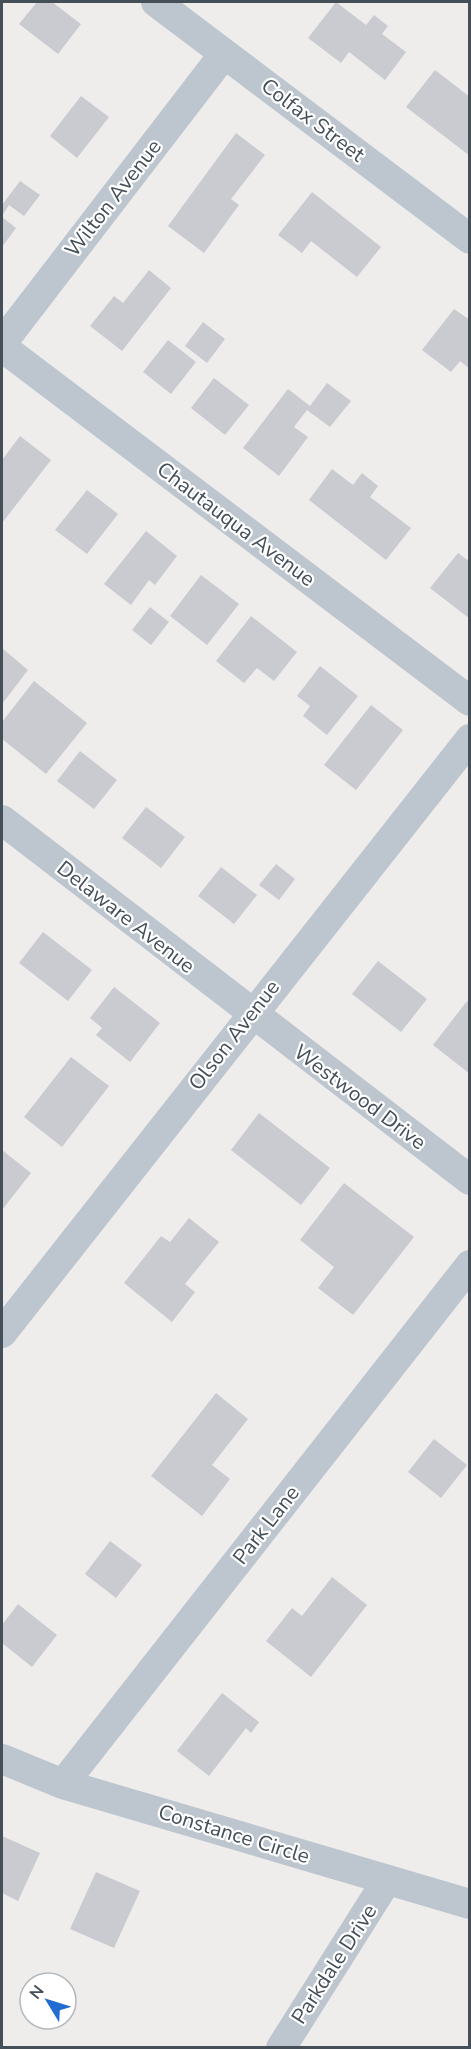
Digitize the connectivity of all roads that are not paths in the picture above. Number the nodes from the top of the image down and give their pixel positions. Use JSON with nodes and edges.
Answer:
{"nodes":[{"id":1,"x":156,"y":2,"type":"edge"},
{"id":2,"x":224,"y":54,"type":"junction"},
{"id":3,"x":470,"y":239,"type":"edge"},
{"id":4,"x":2,"y":345,"type":"edge"},
{"id":5,"x":470,"y":701,"type":"edge"},
{"id":6,"x":470,"y":739,"type":"edge"},
{"id":7,"x":2,"y":820,"type":"edge"},
{"id":8,"x":251,"y":1014,"type":"junction"},
{"id":9,"x":470,"y":1180,"type":"edge"},
{"id":10,"x":470,"y":1265,"type":"edge"},
{"id":11,"x":2,"y":1333,"type":"edge"},
{"id":12,"x":2,"y":1759,"type":"edge"},
{"id":13,"x":63,"y":1784,"type":"junction"},
{"id":14,"x":387,"y":1880,"type":"junction"},
{"id":15,"x":470,"y":1904,"type":"edge"},
{"id":16,"x":280,"y":2048,"type":"edge"}],
"edges":[{"from":1,"to":2,"type":"street","name":"Colfax Street"},
{"from":2,"to":3,"type":"street","name":"Colfax Street"},
{"from":2,"to":4,"type":"street","name":"Wilton Avenue"},
{"from":4,"to":5,"type":"street","name":"Chautauqua Avenue"},
{"from":6,"to":8,"type":"street","name":"Olson Avenue"},
{"from":7,"to":8,"type":"street","name":"Delaware Avenue"},
{"from":8,"to":9,"type":"street","name":"Westwood Drive"},
{"from":8,"to":11,"type":"street","name":"Olson Avenue"},
{"from":10,"to":13,"type":"street","name":"Park Lane"},
{"from":12,"to":13,"type":"street","name":"Constance Circle"},
{"from":13,"to":14,"type":"street","name":"Constance Circle"},
{"from":14,"to":15,"type":"street","name":"Constance Circle"},
{"from":14,"to":16,"type":"street","name":"Parkdale Drive"}]}
